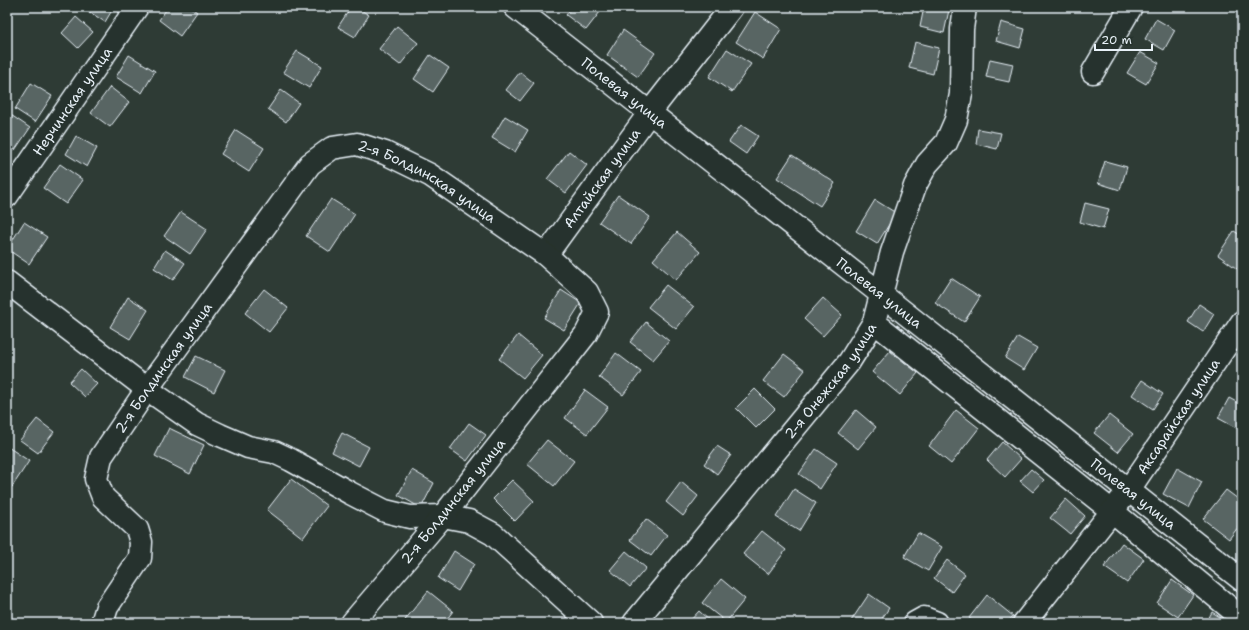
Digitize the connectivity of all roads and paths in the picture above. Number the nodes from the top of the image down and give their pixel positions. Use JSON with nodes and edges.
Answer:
{"nodes":[{"id":1,"x":137,"y":7,"type":"edge"},
{"id":2,"x":515,"y":7,"type":"edge"},
{"id":3,"x":732,"y":7,"type":"edge"},
{"id":4,"x":965,"y":7,"type":"edge"},
{"id":5,"x":1131,"y":7,"type":"edge"},
{"id":6,"x":1093,"y":72,"type":"dead end"},
{"id":7,"x":650,"y":112,"type":"junction"},
{"id":8,"x":7,"y":196,"type":"edge"},
{"id":9,"x":546,"y":255,"type":"junction"},
{"id":10,"x":7,"y":282,"type":"edge"},
{"id":11,"x":881,"y":294,"type":"junction"},
{"id":12,"x":874,"y":322,"type":"junction"},
{"id":13,"x":1242,"y":322,"type":"edge"},
{"id":14,"x":147,"y":389,"type":"junction"},
{"id":15,"x":1128,"y":491,"type":"junction"},
{"id":16,"x":1112,"y":511,"type":"junction"},
{"id":17,"x":443,"y":516,"type":"junction"},
{"id":18,"x":1242,"y":580,"type":"edge"},
{"id":19,"x":1242,"y":618,"type":"edge"},
{"id":20,"x":102,"y":623,"type":"edge"},
{"id":21,"x":352,"y":623,"type":"edge"},
{"id":22,"x":591,"y":623,"type":"edge"},
{"id":23,"x":634,"y":623,"type":"edge"},
{"id":24,"x":915,"y":623,"type":"edge"},
{"id":25,"x":937,"y":623,"type":"edge"},
{"id":26,"x":1024,"y":623,"type":"edge"}],
"edges":[{"from":1,"to":8,"type":"street","name":"Нерчинская улица"},
{"from":2,"to":7,"type":"street","name":"Полевая улица"},
{"from":3,"to":7,"type":"street","name":"Алтайская улица"},
{"from":4,"to":11,"type":"street","name":"2-я Онежская улица"},
{"from":5,"to":6,"type":"street"},
{"from":7,"to":9,"type":"street","name":"Алтайская улица"},
{"from":7,"to":11,"type":"street","name":"Полевая улица"},
{"from":9,"to":14,"type":"street","name":"2-я Болдинская улица"},
{"from":9,"to":17,"type":"street","name":"2-я Болдинская улица"},
{"from":10,"to":14,"type":"street"},
{"from":11,"to":12,"type":"street","name":"2-я Онежская улица"},
{"from":11,"to":15,"type":"street","name":"Полевая улица"},
{"from":12,"to":16,"type":"street"},
{"from":12,"to":23,"type":"street","name":"2-я Онежская улица"},
{"from":13,"to":15,"type":"street","name":"Аксарайская улица"},
{"from":14,"to":17,"type":"street"},
{"from":14,"to":20,"type":"street","name":"2-я Болдинская улица"},
{"from":15,"to":16,"type":"street","name":"Аксарайская улица"},
{"from":15,"to":18,"type":"street","name":"Полевая улица"},
{"from":16,"to":19,"type":"street"},
{"from":16,"to":26,"type":"street","name":"Аксарайская улица"},
{"from":17,"to":21,"type":"street","name":"2-я Болдинская улица"},
{"from":17,"to":22,"type":"street"},
{"from":24,"to":25,"type":"street"}]}
